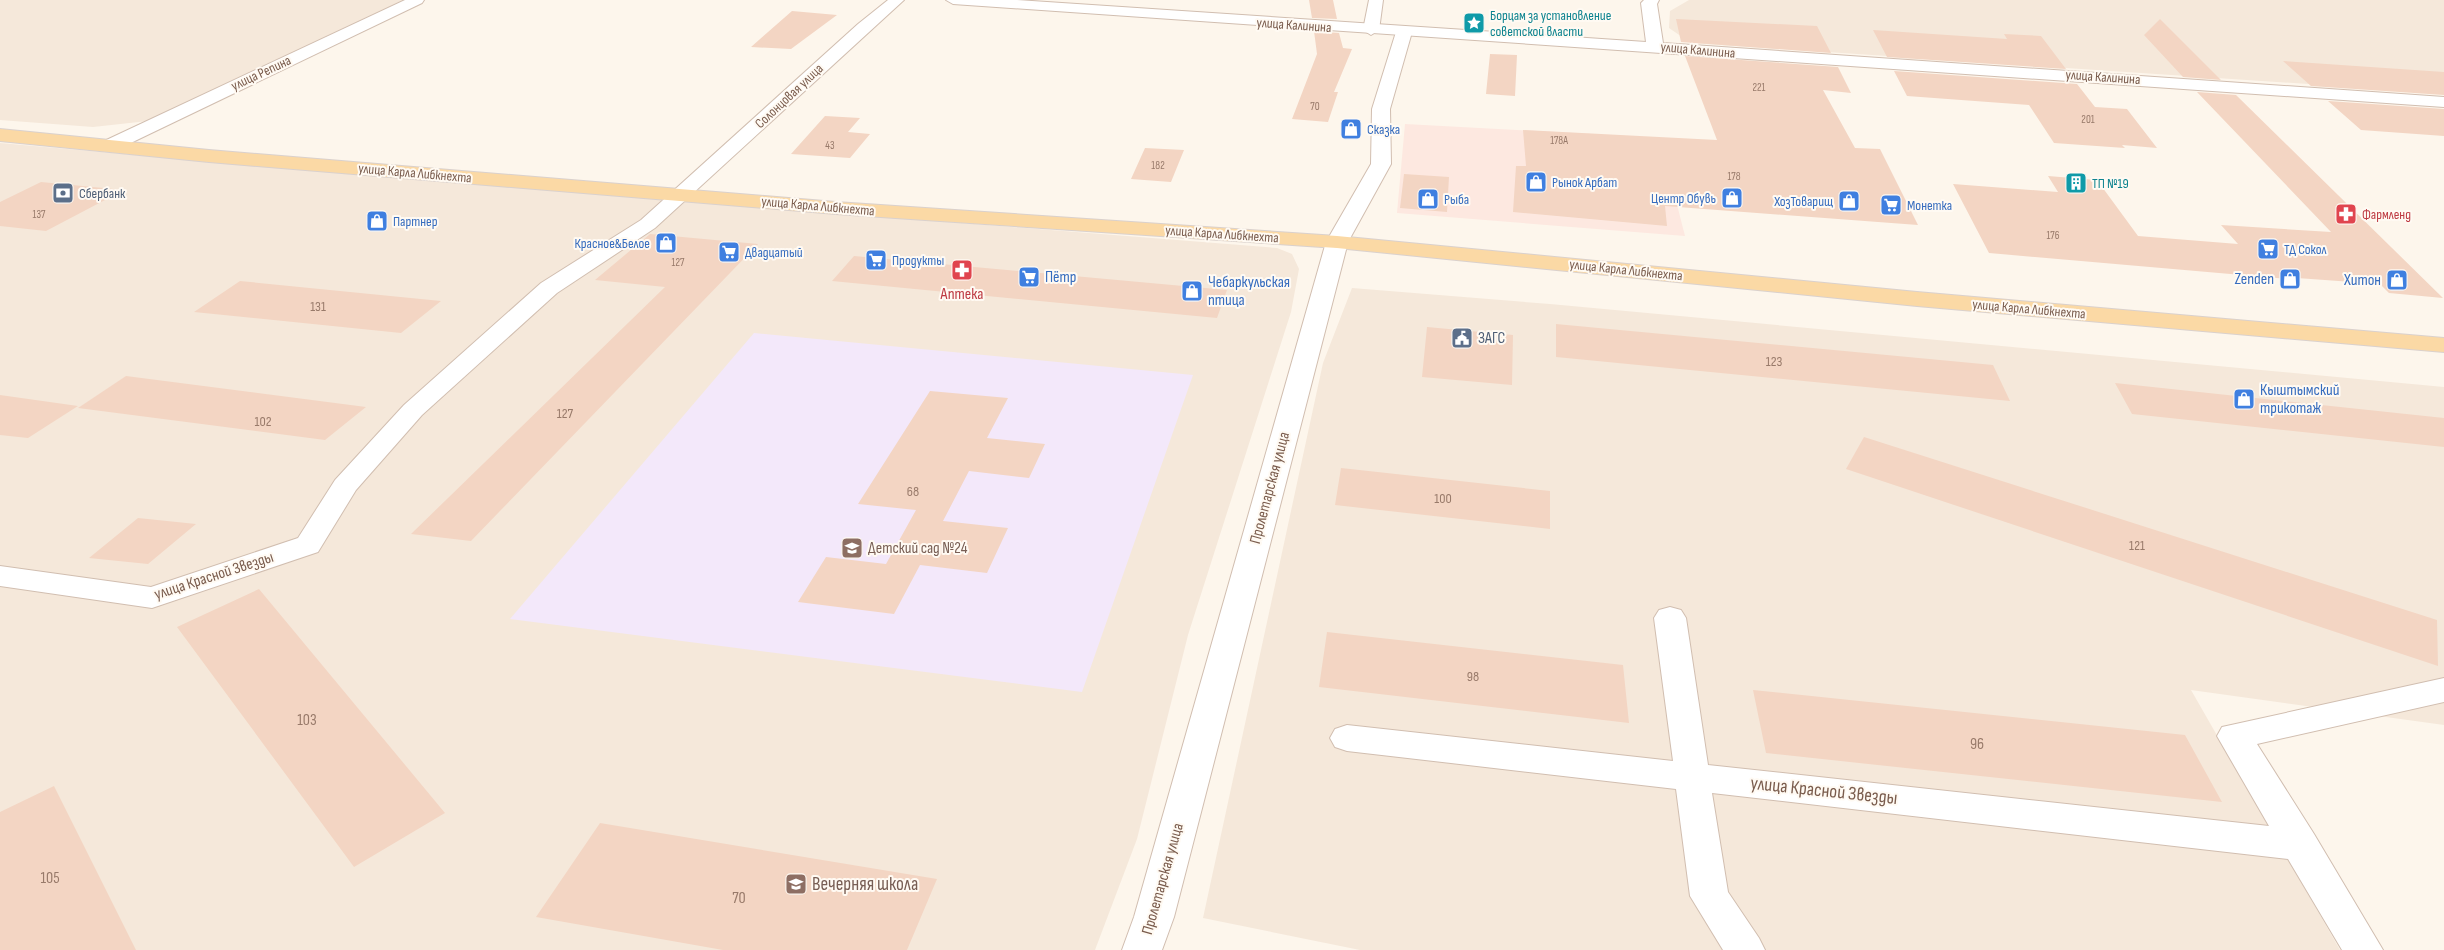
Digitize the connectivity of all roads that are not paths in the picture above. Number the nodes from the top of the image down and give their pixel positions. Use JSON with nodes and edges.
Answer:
{"nodes":[{"id":1,"x":417,"y":0,"type":"edge"},
{"id":2,"x":896,"y":0,"type":"edge"},
{"id":3,"x":953,"y":0,"type":"edge"},
{"id":4,"x":1376,"y":0,"type":"edge"},
{"id":5,"x":1652,"y":0,"type":"edge"},
{"id":6,"x":1371,"y":30,"type":"junction"},
{"id":7,"x":1404,"y":32,"type":"junction"},
{"id":8,"x":1655,"y":46,"type":"junction"},
{"id":9,"x":2444,"y":102,"type":"edge"},
{"id":10,"x":0,"y":135,"type":"edge"},
{"id":11,"x":107,"y":147,"type":"junction"},
{"id":12,"x":683,"y":194,"type":"junction"},
{"id":13,"x":1337,"y":242,"type":"junction"},
{"id":14,"x":2444,"y":344,"type":"edge"},
{"id":15,"x":308,"y":546,"type":"joint"},
{"id":16,"x":0,"y":576,"type":"edge"},
{"id":17,"x":1670,"y":618,"type":"dead end"},
{"id":18,"x":2444,"y":690,"type":"edge"},
{"id":19,"x":1347,"y":738,"type":"dead end"},
{"id":20,"x":1692,"y":776,"type":"junction"},
{"id":21,"x":2301,"y":845,"type":"junction"},
{"id":22,"x":1142,"y":950,"type":"edge"},
{"id":23,"x":1745,"y":950,"type":"edge"},
{"id":24,"x":2363,"y":950,"type":"edge"}],
"edges":[{"from":1,"to":11,"type":"street","name":"улица Репина"},
{"from":2,"to":12,"type":"street","name":"Солонцовая улица"},
{"from":3,"to":6,"type":"street","name":"улица Калинина"},
{"from":4,"to":6,"type":"street"},
{"from":5,"to":8,"type":"street"},
{"from":6,"to":7,"type":"street","name":"улица Калинина"},
{"from":7,"to":8,"type":"street","name":"улица Калинина"},
{"from":7,"to":13,"type":"street","name":"Пролетарская улица"},
{"from":8,"to":9,"type":"street","name":"улица Калинина"},
{"from":10,"to":11,"type":"main road","name":"улица Карла Либкнехта"},
{"from":11,"to":12,"type":"main road","name":"улица Карла Либкнехта"},
{"from":12,"to":13,"type":"main road","name":"улица Карла Либкнехта"},
{"from":12,"to":15,"type":"street","name":"Солонцовая улица"},
{"from":13,"to":14,"type":"main road","name":"улица Карла Либкнехта"},
{"from":13,"to":22,"type":"street","name":"Пролетарская улица"},
{"from":15,"to":16,"type":"street","name":"улица Красной Звезды"},
{"from":17,"to":20,"type":"street"},
{"from":18,"to":21,"type":"street"},
{"from":19,"to":20,"type":"street","name":"улица Красной Звезды"},
{"from":20,"to":21,"type":"street","name":"улица Красной Звезды"},
{"from":20,"to":23,"type":"street"},
{"from":21,"to":24,"type":"street"}]}
